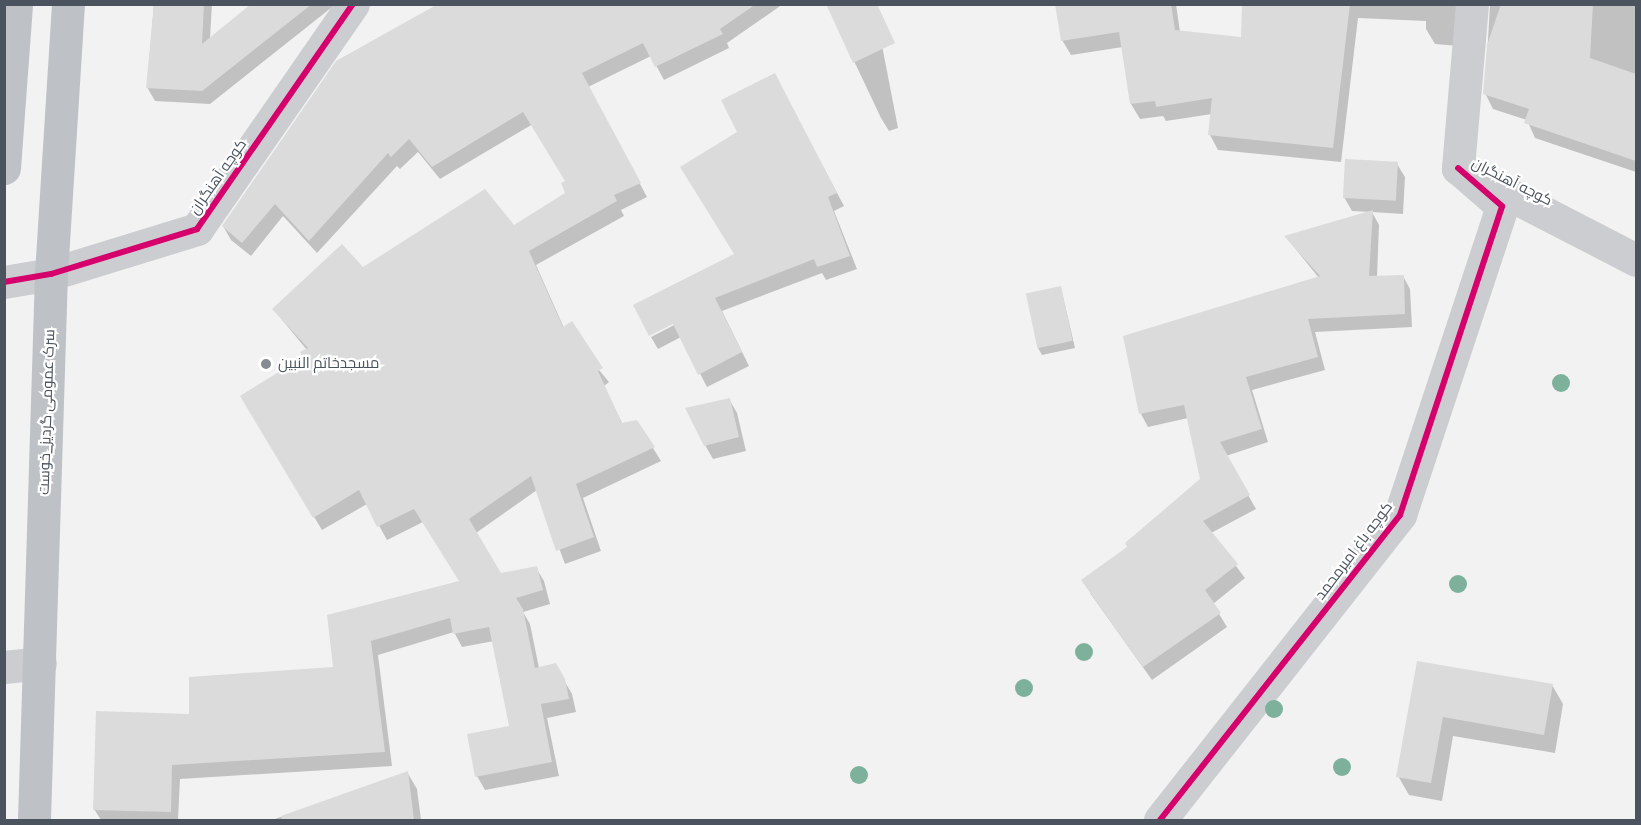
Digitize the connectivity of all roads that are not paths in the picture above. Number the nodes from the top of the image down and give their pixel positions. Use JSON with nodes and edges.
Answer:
{"nodes":[{"id":1,"x":16,"y":4,"type":"edge"},
{"id":2,"x":68,"y":4,"type":"edge"},
{"id":3,"x":353,"y":4,"type":"edge"},
{"id":4,"x":1472,"y":4,"type":"edge"},
{"id":5,"x":4,"y":168,"type":"edge"},
{"id":6,"x":1458,"y":168,"type":"junction"},
{"id":7,"x":1636,"y":260,"type":"edge"},
{"id":8,"x":51,"y":274,"type":"junction"},
{"id":9,"x":4,"y":282,"type":"edge"},
{"id":10,"x":40,"y":663,"type":"junction"},
{"id":11,"x":4,"y":667,"type":"edge"},
{"id":12,"x":34,"y":820,"type":"edge"},
{"id":13,"x":1160,"y":820,"type":"edge"}],
"edges":[{"from":1,"to":5,"type":"highway"},
{"from":2,"to":8,"type":"highway","name":"سرک عمومی گردیز_خوست"},
{"from":3,"to":8,"type":"street","name":"کوچه آهنگران"},
{"from":4,"to":6,"type":"street","name":"کوچه آهنگران"},
{"from":6,"to":7,"type":"street","name":"کوچه آهنگران"},
{"from":6,"to":13,"type":"street","name":"کوچه باغ امیرمحمد"},
{"from":8,"to":9,"type":"street","name":"کوچه آهنگران"},
{"from":8,"to":10,"type":"highway","name":"سرک عمومی گردیز_خوست"},
{"from":10,"to":11,"type":"street"},
{"from":10,"to":12,"type":"highway","name":"سرک عمومی گردیز_خوست"}]}
